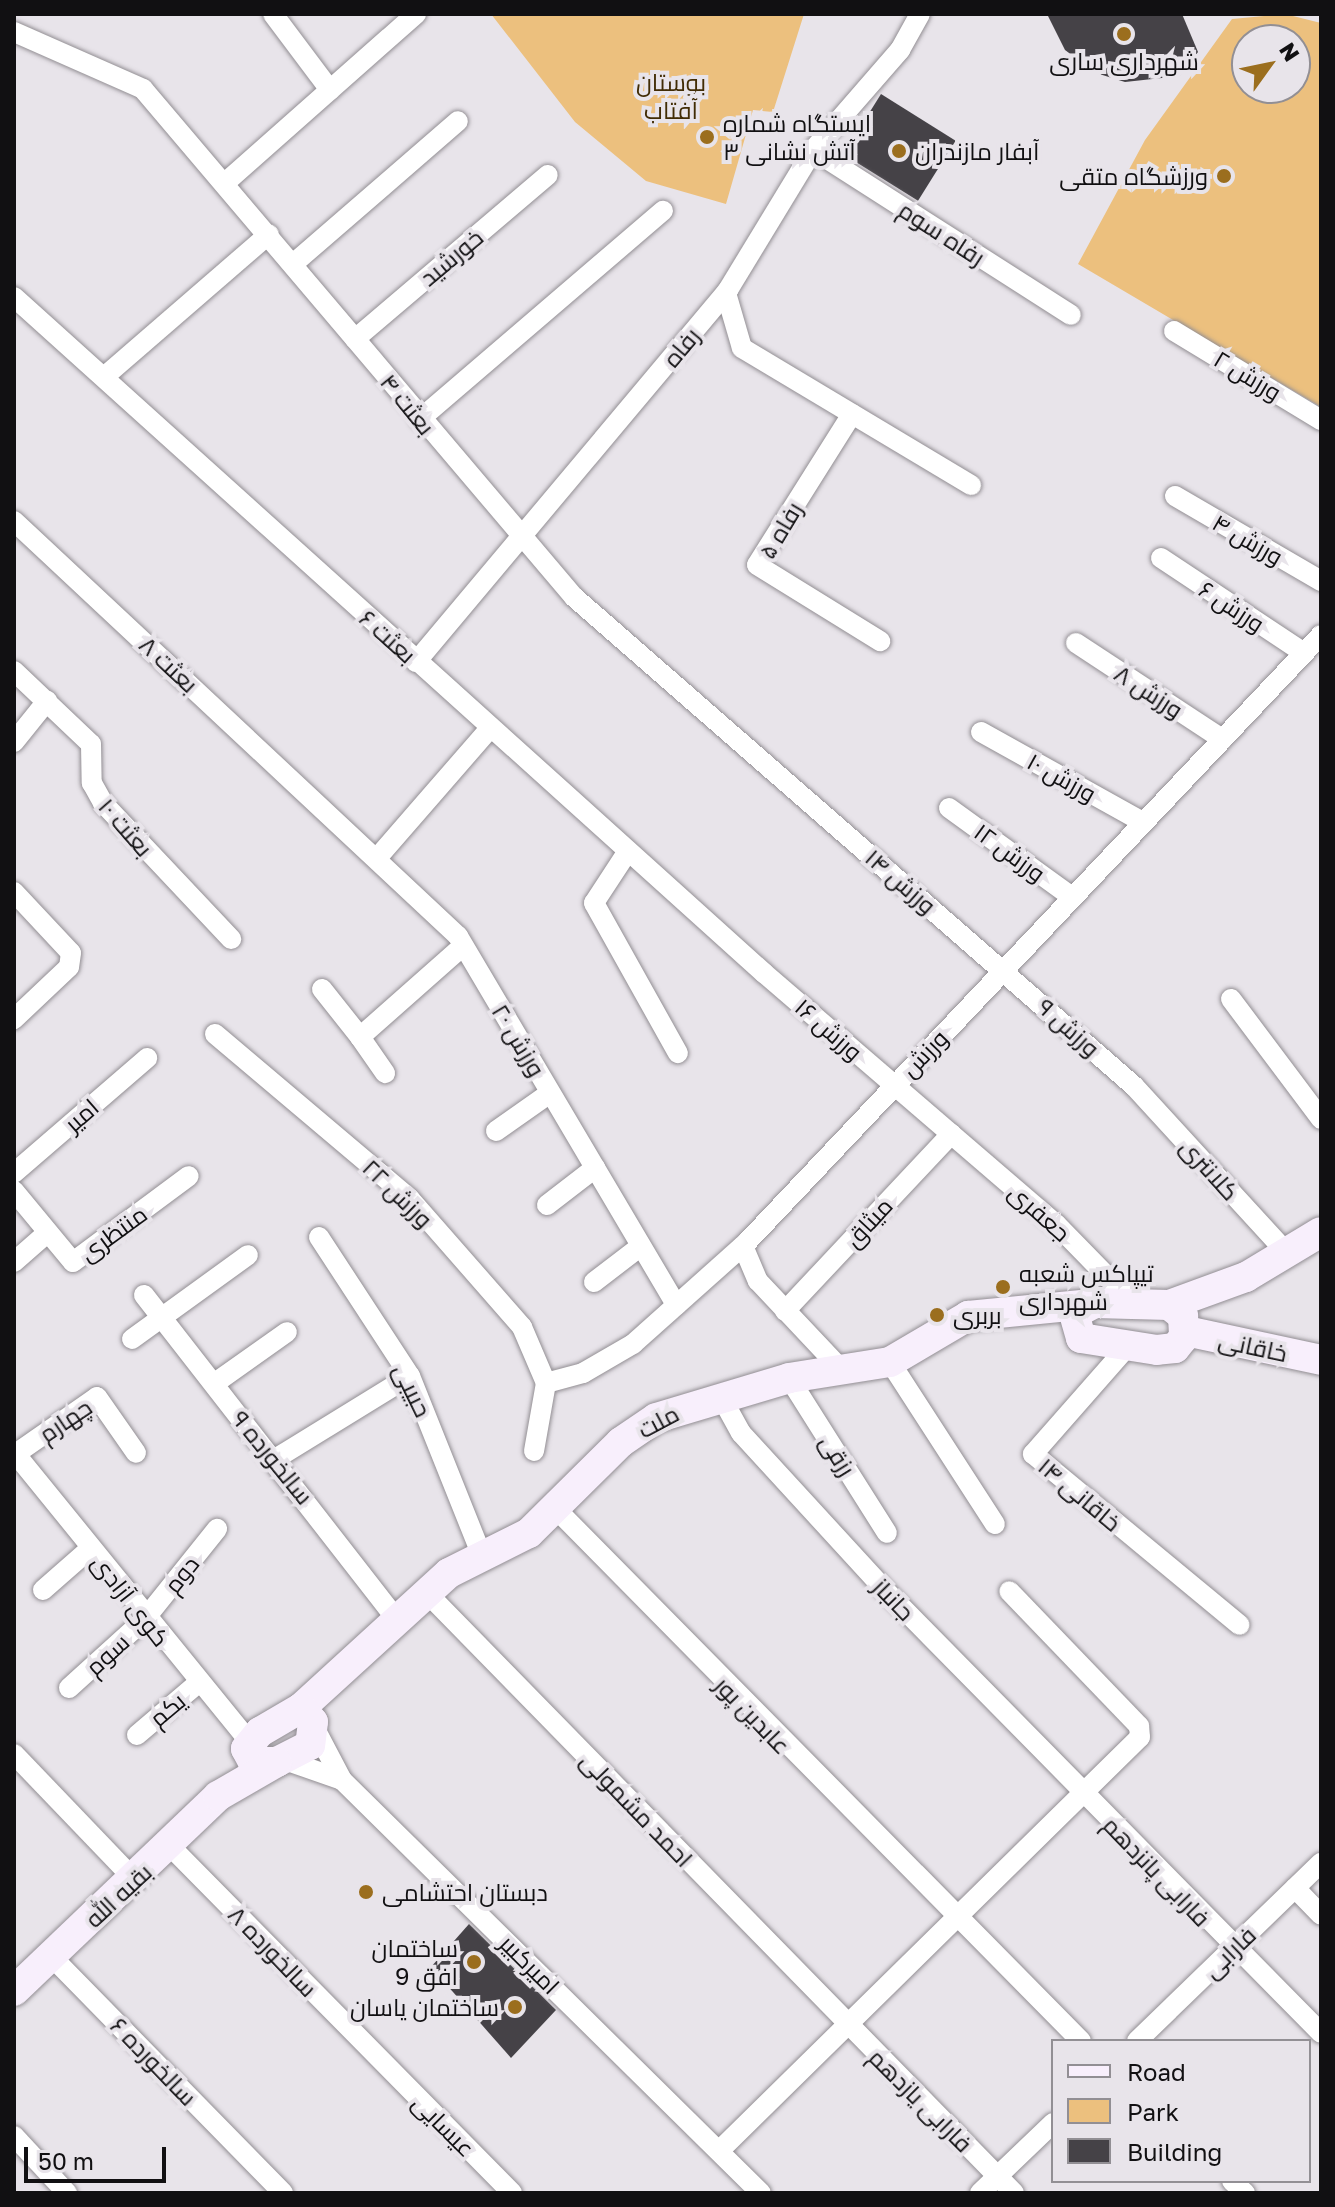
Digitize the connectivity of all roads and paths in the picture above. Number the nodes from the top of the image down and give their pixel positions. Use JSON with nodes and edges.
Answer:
{"nodes":[{"id":1,"x":273,"y":14,"type":"edge"},
{"id":2,"x":416,"y":14,"type":"edge"},
{"id":3,"x":920,"y":14,"type":"edge"},
{"id":4,"x":14,"y":32,"type":"edge"},
{"id":5,"x":330,"y":90,"type":"junction"},
{"id":6,"x":458,"y":121,"type":"dead end"},
{"id":7,"x":813,"y":150,"type":"junction"},
{"id":8,"x":548,"y":175,"type":"dead end"},
{"id":9,"x":226,"y":182,"type":"junction"},
{"id":10,"x":663,"y":211,"type":"dead end"},
{"id":11,"x":269,"y":234,"type":"junction"},
{"id":12,"x":293,"y":264,"type":"junction"},
{"id":13,"x":726,"y":293,"type":"junction"},
{"id":14,"x":14,"y":297,"type":"edge"},
{"id":15,"x":1071,"y":315,"type":"dead end"},
{"id":16,"x":1174,"y":331,"type":"dead end"},
{"id":17,"x":355,"y":339,"type":"junction"},
{"id":18,"x":104,"y":377,"type":"junction"},
{"id":19,"x":852,"y":414,"type":"junction"},
{"id":20,"x":420,"y":419,"type":"junction"},
{"id":21,"x":1321,"y":420,"type":"edge"},
{"id":22,"x":971,"y":485,"type":"dead end"},
{"id":23,"x":1175,"y":496,"type":"dead end"},
{"id":24,"x":14,"y":521,"type":"edge"},
{"id":25,"x":519,"y":540,"type":"junction"},
{"id":26,"x":1161,"y":558,"type":"dead end"},
{"id":27,"x":1321,"y":581,"type":"edge"},
{"id":28,"x":1321,"y":636,"type":"edge"},
{"id":29,"x":880,"y":641,"type":"dead end"},
{"id":30,"x":1076,"y":643,"type":"dead end"},
{"id":31,"x":1304,"y":653,"type":"junction"},
{"id":32,"x":416,"y":662,"type":"junction"},
{"id":33,"x":14,"y":671,"type":"edge"},
{"id":34,"x":47,"y":701,"type":"junction"},
{"id":35,"x":490,"y":728,"type":"junction"},
{"id":36,"x":981,"y":732,"type":"dead end"},
{"id":37,"x":1222,"y":739,"type":"junction"},
{"id":38,"x":14,"y":742,"type":"edge"},
{"id":39,"x":799,"y":792,"type":"joint"},
{"id":40,"x":324,"y":807,"type":"joint"},
{"id":41,"x":949,"y":808,"type":"dead end"},
{"id":42,"x":1143,"y":822,"type":"junction"},
{"id":43,"x":628,"y":851,"type":"junction"},
{"id":44,"x":378,"y":857,"type":"junction"},
{"id":45,"x":14,"y":892,"type":"edge"},
{"id":46,"x":1072,"y":897,"type":"junction"},
{"id":47,"x":231,"y":939,"type":"dead end"},
{"id":48,"x":463,"y":946,"type":"junction"},
{"id":49,"x":1004,"y":969,"type":"junction"},
{"id":50,"x":764,"y":973,"type":"joint"},
{"id":51,"x":322,"y":989,"type":"dead end"},
{"id":52,"x":1231,"y":999,"type":"dead end"},
{"id":53,"x":14,"y":1019,"type":"edge"},
{"id":54,"x":215,"y":1034,"type":"dead end"},
{"id":55,"x":360,"y":1037,"type":"junction"},
{"id":56,"x":678,"y":1053,"type":"dead end"},
{"id":57,"x":147,"y":1058,"type":"dead end"},
{"id":58,"x":385,"y":1073,"type":"dead end"},
{"id":59,"x":894,"y":1085,"type":"junction"},
{"id":60,"x":1134,"y":1086,"type":"joint"},
{"id":61,"x":550,"y":1093,"type":"junction"},
{"id":62,"x":1321,"y":1119,"type":"edge"},
{"id":63,"x":496,"y":1131,"type":"dead end"},
{"id":64,"x":951,"y":1134,"type":"junction"},
{"id":65,"x":595,"y":1168,"type":"junction"},
{"id":66,"x":14,"y":1173,"type":"edge"},
{"id":67,"x":189,"y":1176,"type":"dead end"},
{"id":68,"x":14,"y":1191,"type":"edge"},
{"id":69,"x":547,"y":1205,"type":"dead end"},
{"id":70,"x":1321,"y":1232,"type":"edge"},
{"id":71,"x":47,"y":1233,"type":"junction"},
{"id":72,"x":319,"y":1237,"type":"dead end"},
{"id":73,"x":641,"y":1246,"type":"junction"},
{"id":74,"x":743,"y":1246,"type":"junction"},
{"id":75,"x":1286,"y":1252,"type":"junction"},
{"id":76,"x":248,"y":1255,"type":"dead end"},
{"id":77,"x":14,"y":1262,"type":"edge"},
{"id":78,"x":594,"y":1282,"type":"dead end"},
{"id":79,"x":144,"y":1295,"type":"dead end"},
{"id":80,"x":1132,"y":1302,"type":"junction"},
{"id":81,"x":676,"y":1305,"type":"junction"},
{"id":82,"x":1081,"y":1305,"type":"junction"},
{"id":83,"x":1169,"y":1305,"type":"junction"},
{"id":84,"x":1016,"y":1309,"type":"junction"},
{"id":85,"x":785,"y":1311,"type":"junction"},
{"id":86,"x":162,"y":1318,"type":"junction"},
{"id":87,"x":1186,"y":1331,"type":"junction"},
{"id":88,"x":287,"y":1332,"type":"dead end"},
{"id":89,"x":1081,"y":1338,"type":"junction"},
{"id":90,"x":132,"y":1339,"type":"dead end"},
{"id":91,"x":1128,"y":1346,"type":"junction"},
{"id":92,"x":1321,"y":1360,"type":"edge"},
{"id":93,"x":890,"y":1362,"type":"junction"},
{"id":94,"x":840,"y":1368,"type":"junction"},
{"id":95,"x":410,"y":1376,"type":"junction"},
{"id":96,"x":789,"y":1378,"type":"junction"},
{"id":97,"x":215,"y":1383,"type":"junction"},
{"id":98,"x":546,"y":1383,"type":"junction"},
{"id":99,"x":720,"y":1395,"type":"junction"},
{"id":100,"x":534,"y":1451,"type":"dead end"},
{"id":101,"x":136,"y":1453,"type":"dead end"},
{"id":102,"x":14,"y":1454,"type":"edge"},
{"id":103,"x":275,"y":1459,"type":"junction"},
{"id":104,"x":557,"y":1510,"type":"junction"},
{"id":105,"x":995,"y":1524,"type":"dead end"},
{"id":106,"x":217,"y":1529,"type":"dead end"},
{"id":107,"x":887,"y":1533,"type":"dead end"},
{"id":108,"x":91,"y":1548,"type":"junction"},
{"id":109,"x":482,"y":1556,"type":"junction"},
{"id":110,"x":43,"y":1590,"type":"dead end"},
{"id":111,"x":1009,"y":1591,"type":"dead end"},
{"id":112,"x":428,"y":1594,"type":"junction"},
{"id":113,"x":144,"y":1620,"type":"junction"},
{"id":114,"x":399,"y":1622,"type":"junction"},
{"id":115,"x":1240,"y":1625,"type":"dead end"},
{"id":116,"x":197,"y":1684,"type":"junction"},
{"id":117,"x":69,"y":1688,"type":"dead end"},
{"id":118,"x":309,"y":1718,"type":"junction"},
{"id":119,"x":137,"y":1735,"type":"dead end"},
{"id":120,"x":249,"y":1746,"type":"junction"},
{"id":121,"x":14,"y":1754,"type":"edge"},
{"id":122,"x":281,"y":1761,"type":"junction"},
{"id":123,"x":342,"y":1780,"type":"junction"},
{"id":124,"x":1081,"y":1793,"type":"junction"},
{"id":125,"x":218,"y":1796,"type":"junction"},
{"id":126,"x":170,"y":1846,"type":"junction"},
{"id":127,"x":1321,"y":1863,"type":"edge"},
{"id":128,"x":134,"y":1879,"type":"junction"},
{"id":129,"x":1295,"y":1888,"type":"junction"},
{"id":130,"x":1321,"y":1915,"type":"edge"},
{"id":131,"x":952,"y":1917,"type":"junction"},
{"id":132,"x":1233,"y":1949,"type":"junction"},
{"id":133,"x":52,"y":1957,"type":"junction"},
{"id":134,"x":19,"y":1978,"type":"edge"},
{"id":135,"x":845,"y":2024,"type":"junction"},
{"id":136,"x":1321,"y":2033,"type":"edge"},
{"id":137,"x":1079,"y":2039,"type":"edge"},
{"id":138,"x":1139,"y":2039,"type":"edge"},
{"id":139,"x":376,"y":2056,"type":"joint"},
{"id":140,"x":1051,"y":2125,"type":"edge"},
{"id":141,"x":14,"y":2136,"type":"edge"},
{"id":142,"x":719,"y":2151,"type":"junction"},
{"id":143,"x":997,"y":2176,"type":"junction"},
{"id":144,"x":67,"y":2193,"type":"edge"},
{"id":145,"x":283,"y":2193,"type":"edge"},
{"id":146,"x":512,"y":2193,"type":"edge"},
{"id":147,"x":761,"y":2193,"type":"edge"},
{"id":148,"x":980,"y":2193,"type":"edge"},
{"id":149,"x":1014,"y":2193,"type":"edge"}],
"edges":[{"from":1,"to":5,"type":"street"},
{"from":2,"to":5,"type":"street"},
{"from":3,"to":7,"type":"street","name":"رفاه"},
{"from":4,"to":9,"type":"street","name":"بعثت ۴"},
{"from":5,"to":9,"type":"street"},
{"from":6,"to":12,"type":"street"},
{"from":7,"to":13,"type":"street","name":"رفاه"},
{"from":7,"to":15,"type":"street","name":"رفاه سوم"},
{"from":8,"to":17,"type":"street","name":"خورشید"},
{"from":9,"to":11,"type":"street","name":"بعثت ۴"},
{"from":10,"to":20,"type":"street"},
{"from":11,"to":12,"type":"street","name":"بعثت ۴"},
{"from":11,"to":18,"type":"street"},
{"from":12,"to":17,"type":"street","name":"بعثت ۴"},
{"from":13,"to":19,"type":"street"},
{"from":13,"to":25,"type":"street","name":"رفاه"},
{"from":14,"to":18,"type":"street","name":"بعثت ۶"},
{"from":16,"to":21,"type":"street","name":"ورزش ۲"},
{"from":17,"to":20,"type":"street","name":"بعثت ۴"},
{"from":18,"to":32,"type":"street","name":"بعثت ۶"},
{"from":19,"to":22,"type":"street"},
{"from":19,"to":29,"type":"street","name":"رفاه ۵"},
{"from":20,"to":25,"type":"street","name":"بعثت ۴"},
{"from":23,"to":27,"type":"street","name":"ورزش ۴"},
{"from":24,"to":40,"type":"street","name":"بعثت ٨"},
{"from":25,"to":32,"type":"street","name":"رفاه"},
{"from":25,"to":39,"type":"street","name":"بعثت ۴"},
{"from":26,"to":31,"type":"street","name":"ورزش ۶"},
{"from":28,"to":31,"type":"street","name":"ورزش"},
{"from":30,"to":37,"type":"street","name":"ورزش ۸"},
{"from":31,"to":37,"type":"street","name":"ورزش"},
{"from":32,"to":35,"type":"street","name":"بعثت ۶"},
{"from":33,"to":34,"type":"street","name":"بعثت ۱۰"},
{"from":34,"to":38,"type":"street"},
{"from":34,"to":47,"type":"street","name":"بعثت ۱۰"},
{"from":35,"to":43,"type":"street","name":"بعثت ۶"},
{"from":35,"to":44,"type":"street"},
{"from":36,"to":42,"type":"street","name":"ورزش ۱۰"},
{"from":37,"to":42,"type":"street","name":"ورزش"},
{"from":39,"to":49,"type":"street","name":"ورزش ۱۴"},
{"from":40,"to":44,"type":"street","name":"ورزش ۲۰"},
{"from":41,"to":46,"type":"street","name":"ورزش ۱۲"},
{"from":42,"to":46,"type":"street","name":"ورزش"},
{"from":43,"to":50,"type":"street","name":"بعثت ۶"},
{"from":43,"to":56,"type":"street"},
{"from":44,"to":48,"type":"street","name":"ورزش ۲۰"},
{"from":45,"to":53,"type":"street"},
{"from":46,"to":49,"type":"street","name":"ورزش"},
{"from":48,"to":55,"type":"street"},
{"from":48,"to":61,"type":"street","name":"ورزش ۲۰"},
{"from":49,"to":59,"type":"street","name":"ورزش"},
{"from":49,"to":60,"type":"street","name":"ورزش ۹"},
{"from":50,"to":59,"type":"street","name":"ورزش ۱۶"},
{"from":51,"to":55,"type":"street"},
{"from":52,"to":62,"type":"street"},
{"from":54,"to":98,"type":"street","name":"ورزش ۲۲"},
{"from":55,"to":58,"type":"street"},
{"from":57,"to":66,"type":"street","name":"امیر"},
{"from":59,"to":64,"type":"street","name":"ورزش ۱۶"},
{"from":59,"to":74,"type":"street","name":"ورزش"},
{"from":60,"to":75,"type":"street","name":"کلانتری"},
{"from":61,"to":63,"type":"street"},
{"from":61,"to":65,"type":"street","name":"ورزش ۲۰"},
{"from":64,"to":80,"type":"street","name":"جعفری"},
{"from":64,"to":85,"type":"street","name":"میثاق"},
{"from":65,"to":69,"type":"street"},
{"from":65,"to":73,"type":"street","name":"ورزش ۲۰"},
{"from":67,"to":71,"type":"street","name":"منتظری"},
{"from":68,"to":71,"type":"street","name":"منتظری"},
{"from":70,"to":75,"type":"main road"},
{"from":71,"to":77,"type":"street"},
{"from":72,"to":95,"type":"street","name":"حبیبی"},
{"from":73,"to":78,"type":"street"},
{"from":73,"to":81,"type":"street","name":"ورزش ۲۰"},
{"from":74,"to":81,"type":"street","name":"ورزش"},
{"from":74,"to":85,"type":"street"},
{"from":75,"to":83,"type":"main road"},
{"from":76,"to":86,"type":"street"},
{"from":79,"to":86,"type":"street","name":"سالخورده ۹"},
{"from":80,"to":82,"type":"main road","name":"ملت"},
{"from":80,"to":83,"type":"main road","name":"ملت"},
{"from":81,"to":98,"type":"street","name":"ورزش"},
{"from":82,"to":84,"type":"main road","name":"ملت"},
{"from":82,"to":89,"type":"main road"},
{"from":83,"to":87,"type":"main road"},
{"from":84,"to":89,"type":"main road"},
{"from":84,"to":93,"type":"main road","name":"ملت"},
{"from":85,"to":94,"type":"street"},
{"from":86,"to":90,"type":"street"},
{"from":86,"to":97,"type":"street","name":"سالخورده ۹"},
{"from":87,"to":91,"type":"main road"},
{"from":87,"to":92,"type":"main road","name":"خاقانی"},
{"from":88,"to":97,"type":"street"},
{"from":89,"to":91,"type":"main road"},
{"from":91,"to":115,"type":"street","name":"خاقانی ۱۴"},
{"from":93,"to":94,"type":"main road","name":"ملت"},
{"from":93,"to":105,"type":"street"},
{"from":94,"to":96,"type":"main road","name":"ملت"},
{"from":95,"to":103,"type":"street"},
{"from":95,"to":109,"type":"street","name":"حبیبی"},
{"from":96,"to":99,"type":"main road","name":"ملت"},
{"from":96,"to":107,"type":"street","name":"رزقی"},
{"from":97,"to":103,"type":"street","name":"سالخورده ۹"},
{"from":98,"to":100,"type":"street"},
{"from":99,"to":104,"type":"main road","name":"ملت"},
{"from":99,"to":124,"type":"street","name":"جانباز"},
{"from":101,"to":102,"type":"street","name":"چهارم"},
{"from":102,"to":108,"type":"street","name":"کوی آزادی"},
{"from":103,"to":114,"type":"street","name":"سالخورده ۹"},
{"from":104,"to":109,"type":"main road","name":"ملت"},
{"from":104,"to":131,"type":"street","name":"عابدین پور"},
{"from":106,"to":113,"type":"street","name":"دوم"},
{"from":108,"to":110,"type":"street"},
{"from":108,"to":113,"type":"street","name":"کوی آزادی"},
{"from":109,"to":112,"type":"main road","name":"ملت"},
{"from":111,"to":124,"type":"street"},
{"from":112,"to":114,"type":"main road","name":"ملت"},
{"from":112,"to":135,"type":"street","name":"احمد مشمولی"},
{"from":113,"to":116,"type":"street","name":"کوی آزادی"},
{"from":113,"to":117,"type":"street","name":"سوم"},
{"from":114,"to":118,"type":"main road","name":"ملت"},
{"from":116,"to":119,"type":"street","name":"یکم"},
{"from":116,"to":120,"type":"street","name":"کوی آزادی"},
{"from":118,"to":120,"type":"main road"},
{"from":118,"to":122,"type":"main road","name":"ملت"},
{"from":118,"to":123,"type":"street","name":"امیرکبیر"},
{"from":120,"to":122,"type":"main road"},
{"from":120,"to":125,"type":"main road"},
{"from":121,"to":128,"type":"street"},
{"from":122,"to":123,"type":"street"},
{"from":122,"to":125,"type":"main road"},
{"from":123,"to":142,"type":"street","name":"امیرکبیر"},
{"from":124,"to":131,"type":"street"},
{"from":124,"to":132,"type":"street","name":"فارابی پانزدهم"},
{"from":125,"to":126,"type":"main road","name":"بقیه الله"},
{"from":126,"to":128,"type":"main road","name":"بقیه الله"},
{"from":126,"to":139,"type":"street","name":"سالخورده ۸"},
{"from":127,"to":129,"type":"street","name":"فارابی"},
{"from":128,"to":133,"type":"main road","name":"بقیه الله"},
{"from":129,"to":130,"type":"street"},
{"from":129,"to":132,"type":"street","name":"فارابی"},
{"from":131,"to":135,"type":"street"},
{"from":131,"to":137,"type":"street","name":"عابدین پور"},
{"from":132,"to":136,"type":"street","name":"فارابی پانزدهم"},
{"from":132,"to":138,"type":"street","name":"فارابی"},
{"from":133,"to":134,"type":"main road","name":"بقیه الله"},
{"from":133,"to":145,"type":"street","name":"سالخورده ۶"},
{"from":135,"to":142,"type":"street"},
{"from":135,"to":143,"type":"street","name":"فارابی یازدهم"},
{"from":139,"to":146,"type":"street","name":"عیسایی"},
{"from":140,"to":143,"type":"street"},
{"from":141,"to":144,"type":"street"},
{"from":142,"to":147,"type":"street","name":"امیرکبیر"},
{"from":143,"to":148,"type":"street"},
{"from":143,"to":149,"type":"street","name":"فارابی یازدهم"}]}
